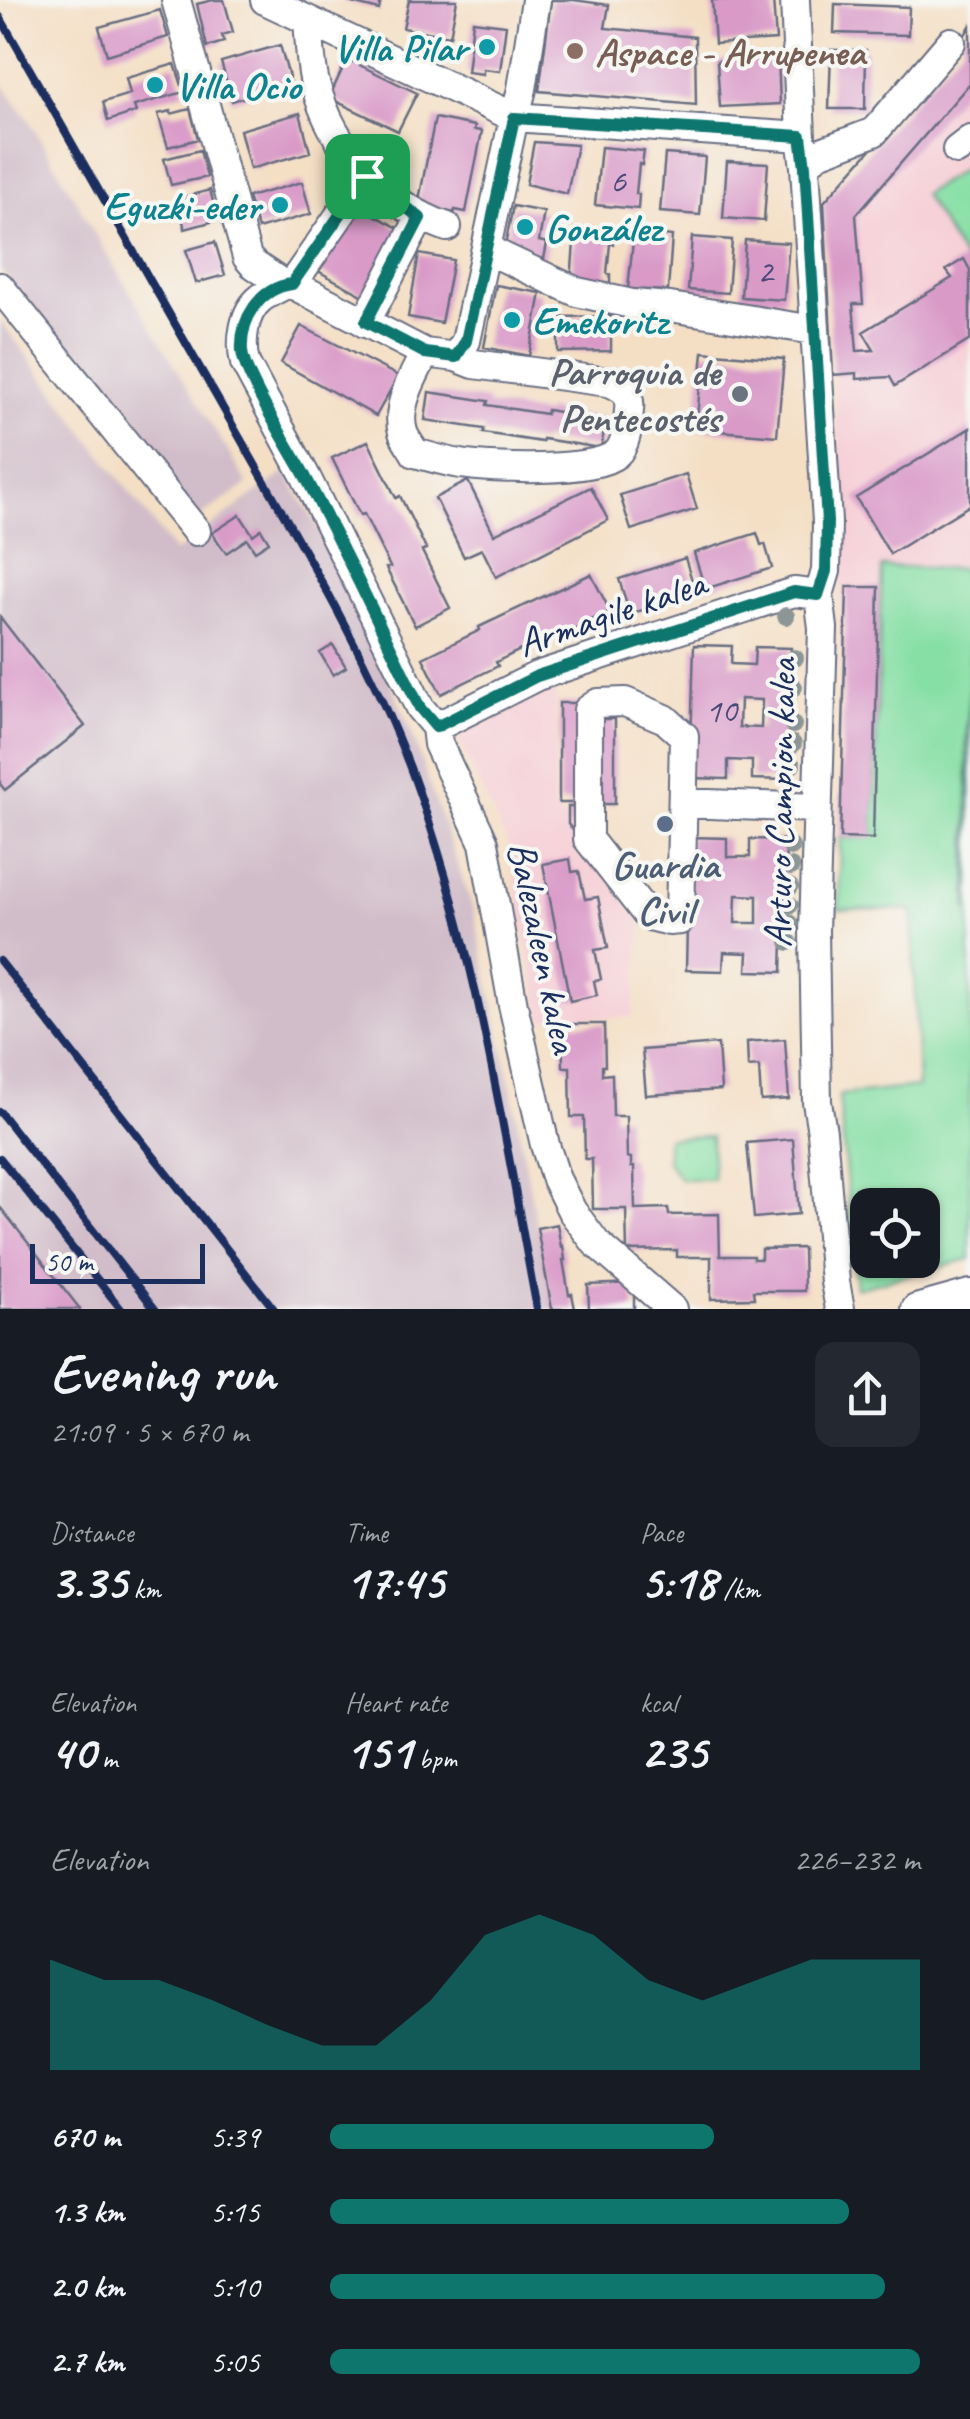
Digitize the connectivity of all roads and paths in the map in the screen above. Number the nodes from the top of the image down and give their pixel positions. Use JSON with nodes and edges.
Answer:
{"nodes":[{"id":1,"x":176,"y":0,"type":"edge"},
{"id":2,"x":265,"y":0,"type":"edge"},
{"id":3,"x":536,"y":0,"type":"edge"},
{"id":4,"x":795,"y":0,"type":"edge"},
{"id":5,"x":308,"y":20,"type":"junction"},
{"id":6,"x":950,"y":42,"type":"dead end"},
{"id":7,"x":514,"y":118,"type":"junction"},
{"id":8,"x":801,"y":136,"type":"junction"},
{"id":9,"x":805,"y":167,"type":"junction"},
{"id":10,"x":358,"y":175,"type":"junction"},
{"id":11,"x":486,"y":249,"type":"junction"},
{"id":12,"x":288,"y":284,"type":"junction"},
{"id":13,"x":0,"y":287,"type":"edge"},
{"id":14,"x":366,"y":322,"type":"junction"},
{"id":15,"x":814,"y":330,"type":"junction"},
{"id":16,"x":425,"y":353,"type":"junction"},
{"id":17,"x":456,"y":357,"type":"junction"},
{"id":18,"x":196,"y":531,"type":"dead end"},
{"id":19,"x":818,"y":595,"type":"junction"},
{"id":20,"x":436,"y":727,"type":"junction"},
{"id":21,"x":682,"y":803,"type":"junction"},
{"id":22,"x":816,"y":808,"type":"junction"},
{"id":23,"x":970,"y":1294,"type":"edge"},
{"id":24,"x":662,"y":1306,"type":"edge"},
{"id":25,"x":840,"y":1309,"type":"edge"},
{"id":26,"x":916,"y":1309,"type":"edge"}],
"edges":[{"from":1,"to":12,"type":"street"},
{"from":2,"to":5,"type":"street"},
{"from":3,"to":7,"type":"street"},
{"from":4,"to":8,"type":"street","name":"Arturo Campion kalea"},
{"from":5,"to":7,"type":"street"},
{"from":5,"to":10,"type":"street"},
{"from":6,"to":9,"type":"street"},
{"from":7,"to":8,"type":"street"},
{"from":7,"to":11,"type":"street"},
{"from":8,"to":9,"type":"street","name":"Arturo Campion kalea"},
{"from":9,"to":15,"type":"street","name":"Arturo Campion kalea"},
{"from":10,"to":12,"type":"street","name":"Balezaleen kalea"},
{"from":10,"to":14,"type":"street"},
{"from":11,"to":15,"type":"street"},
{"from":11,"to":17,"type":"street"},
{"from":12,"to":14,"type":"street"},
{"from":12,"to":20,"type":"street","name":"Balezaleen kalea"},
{"from":13,"to":18,"type":"street"},
{"from":14,"to":16,"type":"street"},
{"from":15,"to":19,"type":"street","name":"Arturo Campion kalea"},
{"from":16,"to":17,"type":"street"},
{"from":16,"to":17,"type":"street"},
{"from":19,"to":20,"type":"street","name":"Armagile kalea"},
{"from":19,"to":22,"type":"street","name":"Arturo Campion kalea"},
{"from":20,"to":24,"type":"street","name":"Balezaleen kalea"},
{"from":21,"to":21,"type":"street"},
{"from":21,"to":22,"type":"street"},
{"from":22,"to":25,"type":"street","name":"Arturo Campion kalea"},
{"from":23,"to":26,"type":"street"}]}
